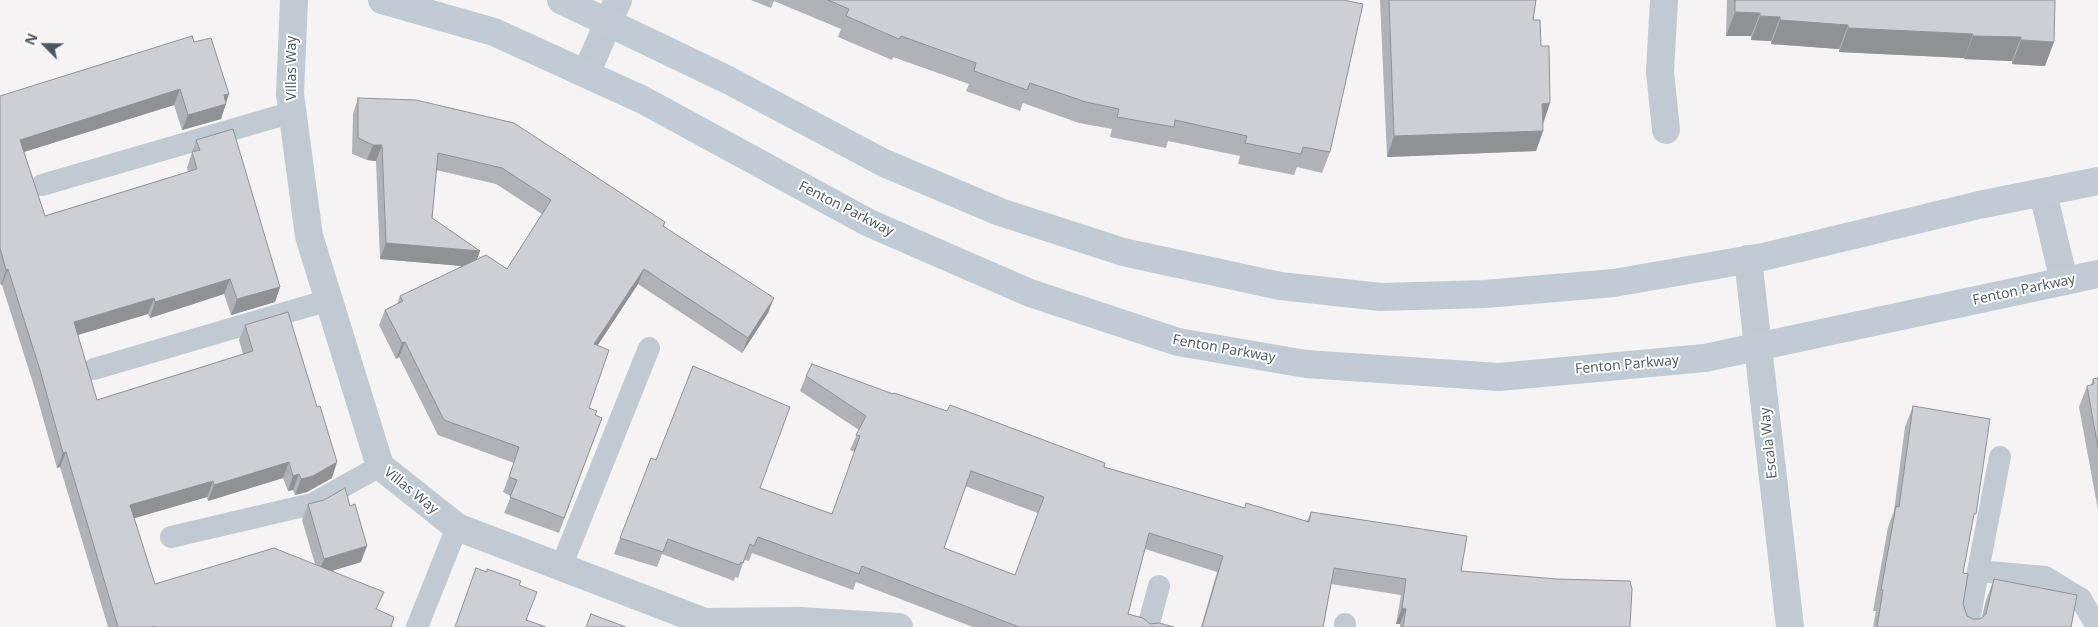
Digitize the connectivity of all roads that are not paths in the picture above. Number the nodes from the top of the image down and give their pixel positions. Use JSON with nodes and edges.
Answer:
{"nodes":[{"id":1,"x":294,"y":0,"type":"edge"},
{"id":2,"x":382,"y":0,"type":"edge"},
{"id":3,"x":561,"y":0,"type":"edge"},
{"id":4,"x":1664,"y":0,"type":"edge"},
{"id":5,"x":613,"y":11,"type":"edge"},
{"id":6,"x":586,"y":74,"type":"junction"},
{"id":7,"x":292,"y":112,"type":"junction"},
{"id":8,"x":1666,"y":130,"type":"dead end"},
{"id":9,"x":2098,"y":181,"type":"edge"},
{"id":10,"x":42,"y":185,"type":"dead end"},
{"id":11,"x":2043,"y":192,"type":"junction"},
{"id":12,"x":1748,"y":260,"type":"junction"},
{"id":13,"x":2098,"y":274,"type":"edge"},
{"id":14,"x":2064,"y":281,"type":"junction"},
{"id":15,"x":329,"y":300,"type":"junction"},
{"id":16,"x":1758,"y":346,"type":"junction"},
{"id":17,"x":649,"y":348,"type":"dead end"},
{"id":18,"x":94,"y":369,"type":"dead end"},
{"id":19,"x":2000,"y":457,"type":"dead end"},
{"id":20,"x":380,"y":466,"type":"junction"},
{"id":21,"x":457,"y":528,"type":"junction"},
{"id":22,"x":171,"y":538,"type":"dead end"},
{"id":23,"x":562,"y":567,"type":"junction"},
{"id":24,"x":1978,"y":571,"type":"junction"},
{"id":25,"x":1159,"y":586,"type":"dead end"},
{"id":26,"x":819,"y":624,"type":"edge"},
{"id":27,"x":417,"y":627,"type":"edge"},
{"id":28,"x":899,"y":627,"type":"edge"},
{"id":29,"x":1148,"y":627,"type":"edge"},
{"id":30,"x":1790,"y":627,"type":"edge"},
{"id":31,"x":1968,"y":627,"type":"edge"},
{"id":32,"x":2097,"y":627,"type":"edge"}],
"edges":[{"from":1,"to":7,"type":"street","name":"Villas Way"},
{"from":2,"to":6,"type":"street","name":"Fenton Parkway"},
{"from":3,"to":5,"type":"street"},
{"from":4,"to":8,"type":"street"},
{"from":5,"to":6,"type":"street"},
{"from":5,"to":12,"type":"street"},
{"from":6,"to":16,"type":"street","name":"Fenton Parkway"},
{"from":7,"to":10,"type":"lane"},
{"from":7,"to":15,"type":"street","name":"Villas Way"},
{"from":9,"to":11,"type":"street"},
{"from":11,"to":12,"type":"street"},
{"from":11,"to":14,"type":"street"},
{"from":12,"to":16,"type":"street","name":"Escala Way"},
{"from":13,"to":14,"type":"street","name":"Fenton Parkway"},
{"from":14,"to":16,"type":"street","name":"Fenton Parkway"},
{"from":15,"to":18,"type":"lane"},
{"from":15,"to":20,"type":"street","name":"Villas Way"},
{"from":16,"to":30,"type":"street","name":"Escala Way"},
{"from":17,"to":23,"type":"lane"},
{"from":19,"to":24,"type":"lane"},
{"from":20,"to":21,"type":"street","name":"Villas Way"},
{"from":20,"to":22,"type":"lane"},
{"from":21,"to":23,"type":"street","name":"Villas Way"},
{"from":21,"to":27,"type":"lane"},
{"from":23,"to":26,"type":"street","name":"Villas Way"},
{"from":24,"to":31,"type":"lane"},
{"from":24,"to":32,"type":"lane"},
{"from":25,"to":29,"type":"lane"},
{"from":26,"to":28,"type":"street","name":"Villas Way"}]}
